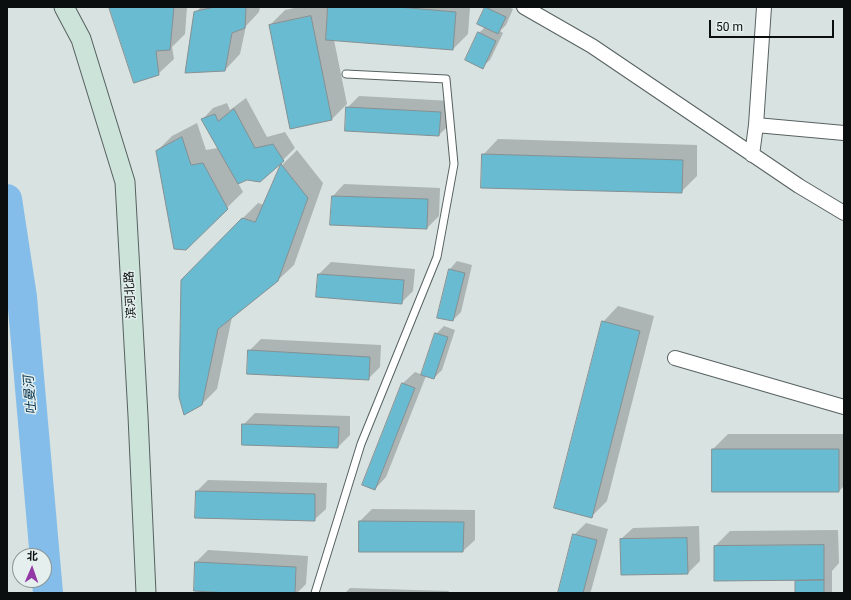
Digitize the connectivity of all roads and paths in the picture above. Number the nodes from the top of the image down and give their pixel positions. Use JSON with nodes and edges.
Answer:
{"nodes":[{"id":1,"x":64,"y":7,"type":"edge"},
{"id":2,"x":524,"y":7,"type":"edge"},
{"id":3,"x":764,"y":7,"type":"edge"},
{"id":4,"x":346,"y":74,"type":"dead end"},
{"id":5,"x":756,"y":125,"type":"junction"},
{"id":6,"x":844,"y":133,"type":"edge"},
{"id":7,"x":752,"y":154,"type":"junction"},
{"id":8,"x":844,"y":213,"type":"edge"},
{"id":9,"x":675,"y":358,"type":"dead end"},
{"id":10,"x":844,"y":407,"type":"edge"},
{"id":11,"x":146,"y":593,"type":"edge"},
{"id":12,"x":315,"y":593,"type":"edge"}],
"edges":[{"from":1,"to":11,"type":"main road","name":"滨河北路"},
{"from":2,"to":7,"type":"street"},
{"from":3,"to":5,"type":"street"},
{"from":4,"to":12,"type":"lane"},
{"from":5,"to":6,"type":"street"},
{"from":5,"to":7,"type":"street"},
{"from":7,"to":8,"type":"street"},
{"from":9,"to":10,"type":"street"}]}
